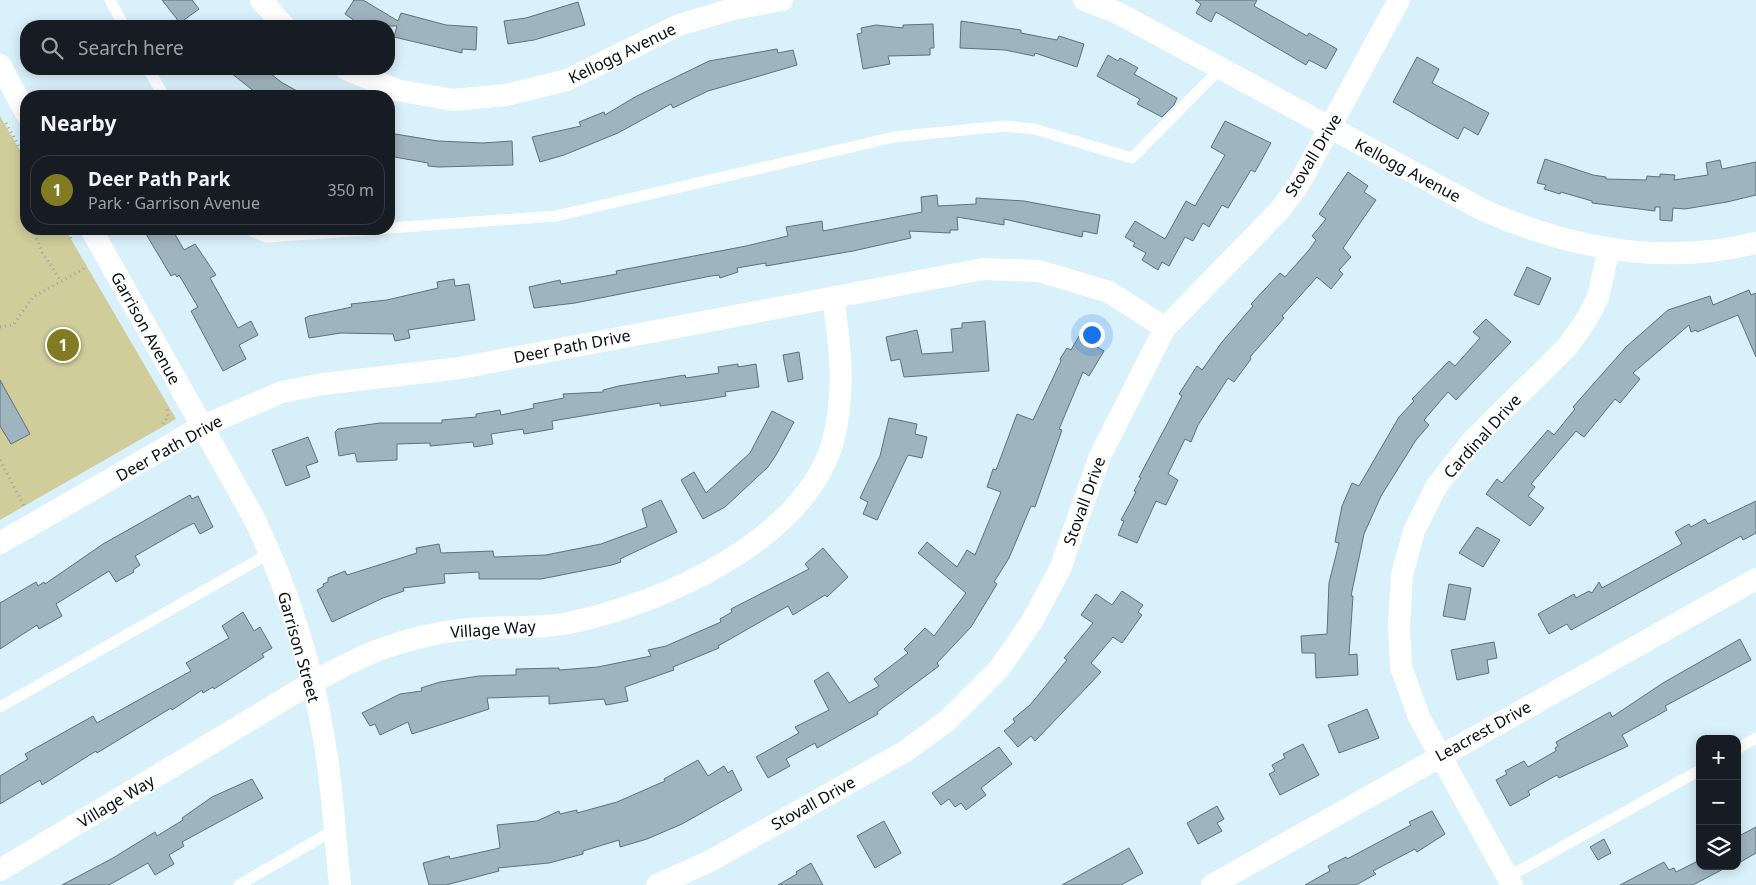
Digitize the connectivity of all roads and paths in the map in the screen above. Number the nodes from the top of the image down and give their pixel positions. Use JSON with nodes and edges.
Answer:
{"nodes":[{"id":1,"x":110,"y":0,"type":"edge"},
{"id":2,"x":260,"y":0,"type":"edge"},
{"id":3,"x":782,"y":0,"type":"edge"},
{"id":4,"x":1084,"y":0,"type":"edge"},
{"id":5,"x":1399,"y":0,"type":"edge"},
{"id":6,"x":121,"y":20,"type":"edge"},
{"id":7,"x":278,"y":20,"type":"edge"},
{"id":8,"x":0,"y":65,"type":"edge"},
{"id":9,"x":1221,"y":68,"type":"junction"},
{"id":10,"x":152,"y":75,"type":"edge"},
{"id":11,"x":360,"y":75,"type":"edge"},
{"id":12,"x":160,"y":90,"type":"edge"},
{"id":13,"x":20,"y":102,"type":"edge"},
{"id":14,"x":4,"y":120,"type":"dead end"},
{"id":15,"x":1330,"y":128,"type":"junction"},
{"id":16,"x":20,"y":148,"type":"edge"},
{"id":17,"x":395,"y":228,"type":"edge"},
{"id":18,"x":35,"y":235,"type":"edge"},
{"id":19,"x":69,"y":235,"type":"edge"},
{"id":20,"x":94,"y":235,"type":"edge"},
{"id":21,"x":261,"y":235,"type":"edge"},
{"id":22,"x":295,"y":235,"type":"edge"},
{"id":23,"x":1756,"y":243,"type":"edge"},
{"id":24,"x":75,"y":246,"type":"dead end"},
{"id":25,"x":1609,"y":250,"type":"junction"},
{"id":26,"x":89,"y":272,"type":"dead end"},
{"id":27,"x":60,"y":280,"type":"junction"},
{"id":28,"x":833,"y":297,"type":"junction"},
{"id":29,"x":0,"y":328,"type":"edge"},
{"id":30,"x":1165,"y":328,"type":"junction"},
{"id":31,"x":167,"y":406,"type":"dead end"},
{"id":32,"x":158,"y":427,"type":"dead end"},
{"id":33,"x":201,"y":427,"type":"junction"},
{"id":34,"x":0,"y":460,"type":"edge"},
{"id":35,"x":26,"y":508,"type":"dead end"},
{"id":36,"x":0,"y":543,"type":"edge"},
{"id":37,"x":270,"y":553,"type":"junction"},
{"id":38,"x":1756,"y":579,"type":"edge"},
{"id":39,"x":312,"y":684,"type":"junction"},
{"id":40,"x":0,"y":707,"type":"edge"},
{"id":41,"x":1756,"y":738,"type":"edge"},
{"id":42,"x":1741,"y":747,"type":"edge"},
{"id":43,"x":1441,"y":755,"type":"junction"},
{"id":44,"x":1696,"y":772,"type":"edge"},
{"id":45,"x":334,"y":830,"type":"junction"},
{"id":46,"x":0,"y":870,"type":"edge"},
{"id":47,"x":1510,"y":881,"type":"edge"},
{"id":48,"x":239,"y":885,"type":"edge"},
{"id":49,"x":340,"y":885,"type":"edge"},
{"id":50,"x":657,"y":885,"type":"edge"},
{"id":51,"x":1212,"y":885,"type":"edge"}],
"edges":[{"from":1,"to":6,"type":"lane"},
{"from":2,"to":7,"type":"street"},
{"from":3,"to":11,"type":"street","name":"Kellogg Avenue"},
{"from":4,"to":9,"type":"street","name":"Kellogg Avenue"},
{"from":5,"to":15,"type":"street","name":"Stovall Drive"},
{"from":8,"to":13,"type":"street"},
{"from":9,"to":15,"type":"street","name":"Kellogg Avenue"},
{"from":9,"to":17,"type":"lane"},
{"from":10,"to":12,"type":"lane"},
{"from":14,"to":16,"type":"path"},
{"from":15,"to":25,"type":"street","name":"Kellogg Avenue"},
{"from":15,"to":30,"type":"street","name":"Stovall Drive"},
{"from":18,"to":27,"type":"path"},
{"from":19,"to":24,"type":"path"},
{"from":20,"to":33,"type":"street","name":"Garrison Avenue"},
{"from":21,"to":22,"type":"lane"},
{"from":23,"to":25,"type":"street","name":"Kellogg Avenue"},
{"from":25,"to":43,"type":"street","name":"Cardinal Drive"},
{"from":26,"to":27,"type":"path"},
{"from":27,"to":29,"type":"path"},
{"from":28,"to":30,"type":"street","name":"Deer Path Drive"},
{"from":28,"to":33,"type":"street","name":"Deer Path Drive"},
{"from":28,"to":39,"type":"street","name":"Village Way"},
{"from":30,"to":50,"type":"street","name":"Stovall Drive"},
{"from":31,"to":32,"type":"path"},
{"from":33,"to":36,"type":"street","name":"Deer Path Drive"},
{"from":33,"to":37,"type":"street","name":"Garrison Street"},
{"from":34,"to":35,"type":"path"},
{"from":37,"to":39,"type":"street","name":"Garrison Street"},
{"from":37,"to":40,"type":"lane"},
{"from":38,"to":43,"type":"street","name":"Leacrest Drive"},
{"from":39,"to":45,"type":"street","name":"Garrison Street"},
{"from":39,"to":46,"type":"street","name":"Village Way"},
{"from":41,"to":42,"type":"lane"},
{"from":43,"to":47,"type":"street","name":"Cardinal Drive"},
{"from":43,"to":51,"type":"street","name":"Leacrest Drive"},
{"from":44,"to":47,"type":"lane"},
{"from":45,"to":48,"type":"lane"},
{"from":45,"to":49,"type":"street","name":"Garrison Street"}]}
